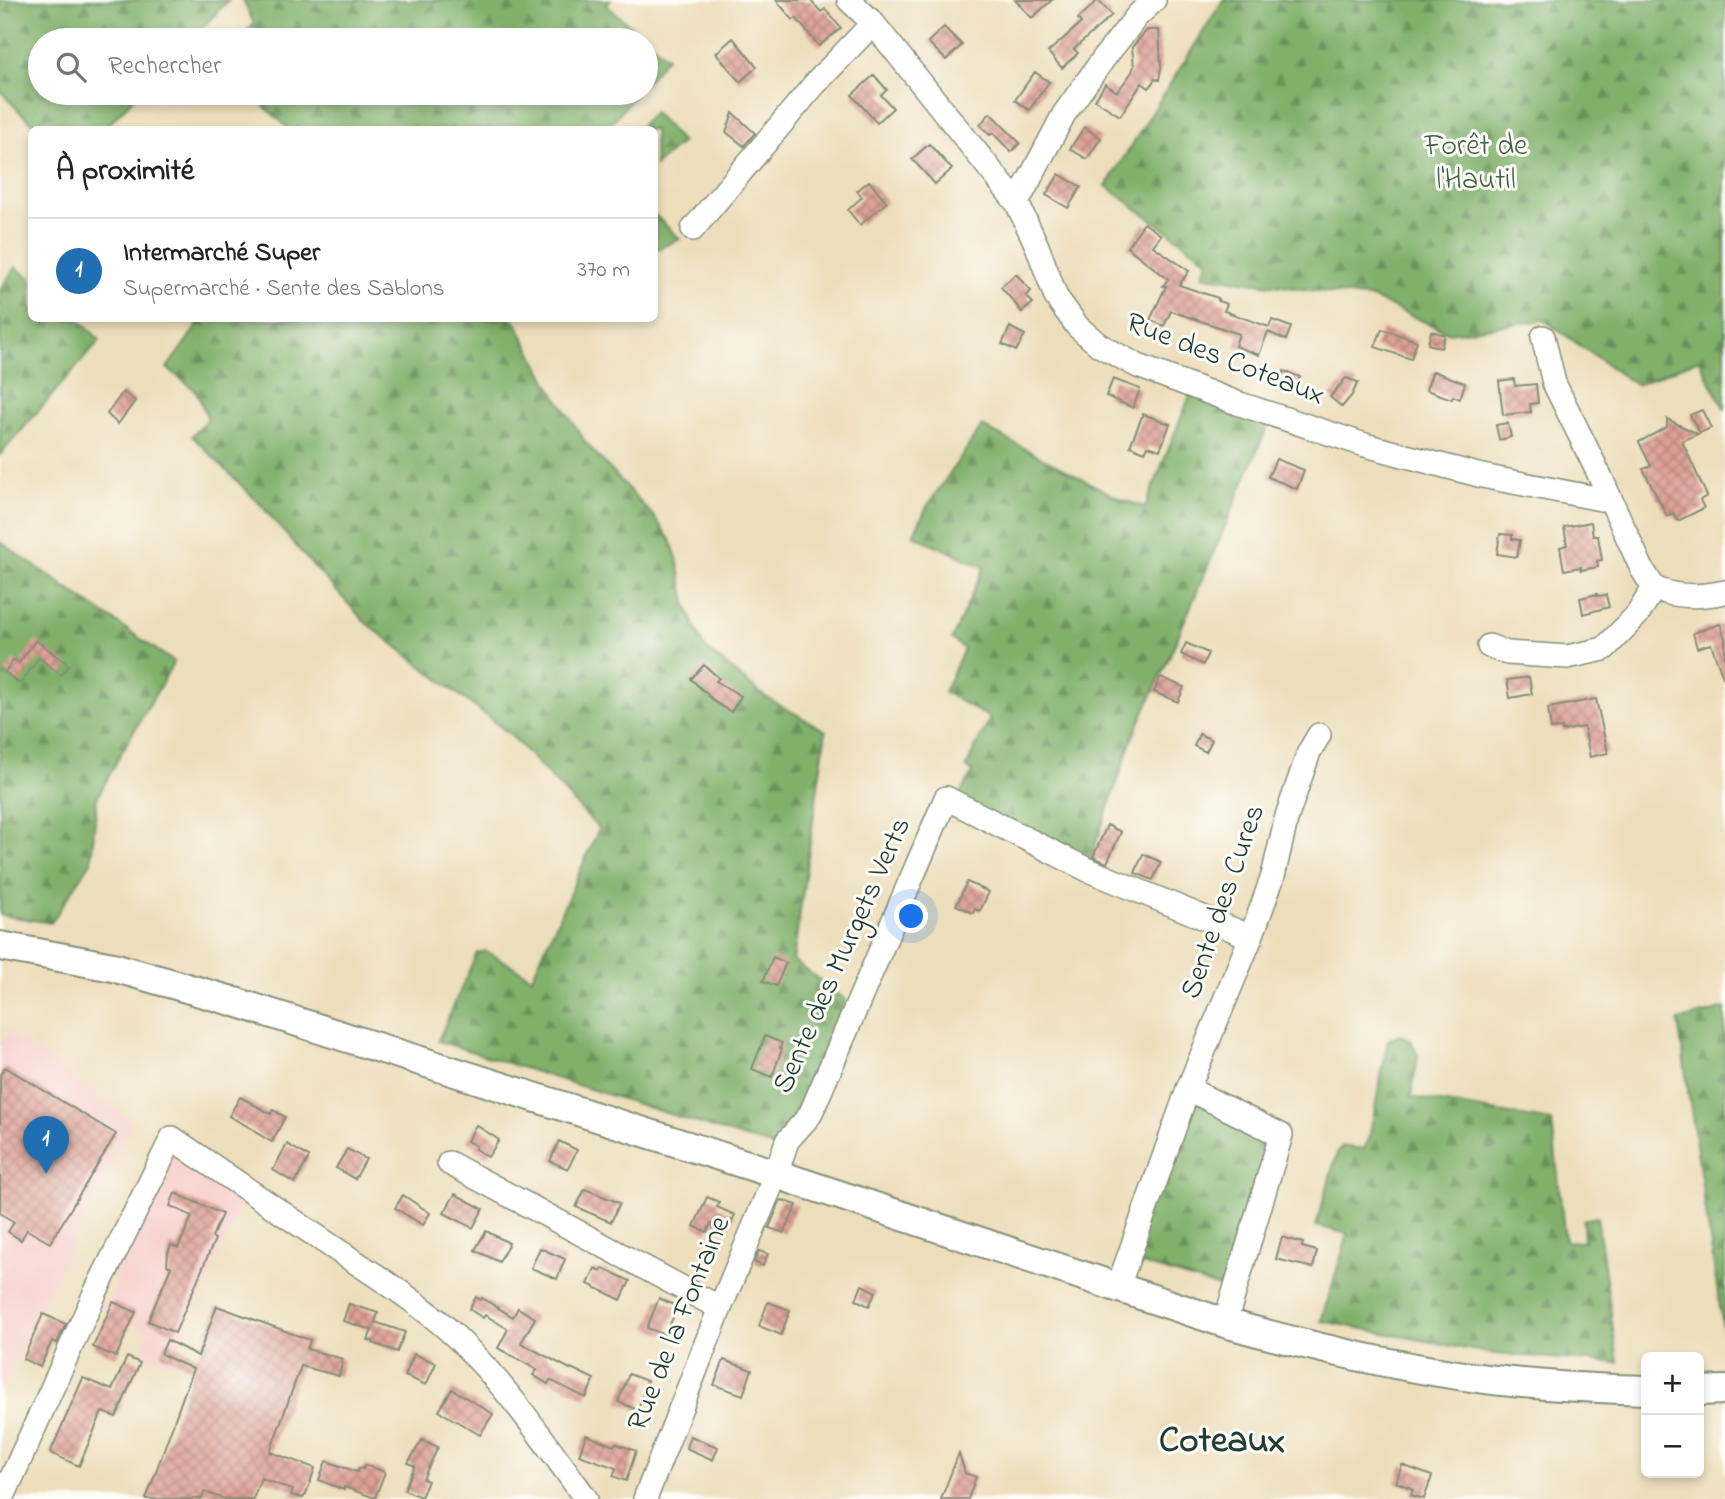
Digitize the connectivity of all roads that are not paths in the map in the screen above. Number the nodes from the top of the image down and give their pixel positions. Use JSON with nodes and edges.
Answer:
{"nodes":[{"id":1,"x":849,"y":0,"type":"edge"},
{"id":2,"x":1154,"y":0,"type":"edge"},
{"id":3,"x":873,"y":23,"type":"junction"},
{"id":4,"x":1017,"y":203,"type":"junction"},
{"id":5,"x":693,"y":229,"type":"dead end"},
{"id":6,"x":1543,"y":338,"type":"dead end"},
{"id":7,"x":1611,"y":501,"type":"junction"},
{"id":8,"x":1654,"y":588,"type":"junction"},
{"id":9,"x":1725,"y":592,"type":"edge"},
{"id":10,"x":1489,"y":646,"type":"dead end"},
{"id":11,"x":1319,"y":735,"type":"dead end"},
{"id":12,"x":1251,"y":937,"type":"junction"},
{"id":13,"x":0,"y":946,"type":"edge"},
{"id":14,"x":1188,"y":1089,"type":"junction"},
{"id":15,"x":449,"y":1163,"type":"dead end"},
{"id":16,"x":776,"y":1174,"type":"junction"},
{"id":17,"x":1118,"y":1287,"type":"junction"},
{"id":18,"x":720,"y":1308,"type":"junction"},
{"id":19,"x":1225,"y":1323,"type":"junction"},
{"id":20,"x":1641,"y":1390,"type":"edge"},
{"id":21,"x":1725,"y":1390,"type":"edge"},
{"id":22,"x":1704,"y":1391,"type":"edge"},
{"id":23,"x":2,"y":1499,"type":"edge"},
{"id":24,"x":586,"y":1499,"type":"edge"},
{"id":25,"x":645,"y":1499,"type":"edge"}],
"edges":[{"from":1,"to":3,"type":"street","name":"Rue des Coteaux"},
{"from":2,"to":4,"type":"street"},
{"from":3,"to":4,"type":"street","name":"Rue des Coteaux"},
{"from":3,"to":5,"type":"street"},
{"from":4,"to":7,"type":"street","name":"Rue des Coteaux"},
{"from":6,"to":7,"type":"street"},
{"from":7,"to":8,"type":"street"},
{"from":8,"to":9,"type":"street"},
{"from":8,"to":10,"type":"street"},
{"from":11,"to":12,"type":"street","name":"Sente des Cures"},
{"from":12,"to":14,"type":"street","name":"Sente des Cures"},
{"from":12,"to":16,"type":"street","name":"Sente des Murgets Verts"},
{"from":13,"to":16,"type":"main road"},
{"from":14,"to":17,"type":"street","name":"Sente des Cures"},
{"from":14,"to":19,"type":"street"},
{"from":15,"to":18,"type":"street"},
{"from":16,"to":17,"type":"main road"},
{"from":16,"to":18,"type":"street","name":"Rue de la Fontaine"},
{"from":17,"to":19,"type":"main road"},
{"from":18,"to":25,"type":"street","name":"Rue de la Fontaine"},
{"from":19,"to":20,"type":"main road"},
{"from":21,"to":22,"type":"main road"},
{"from":23,"to":24,"type":"street"}]}
